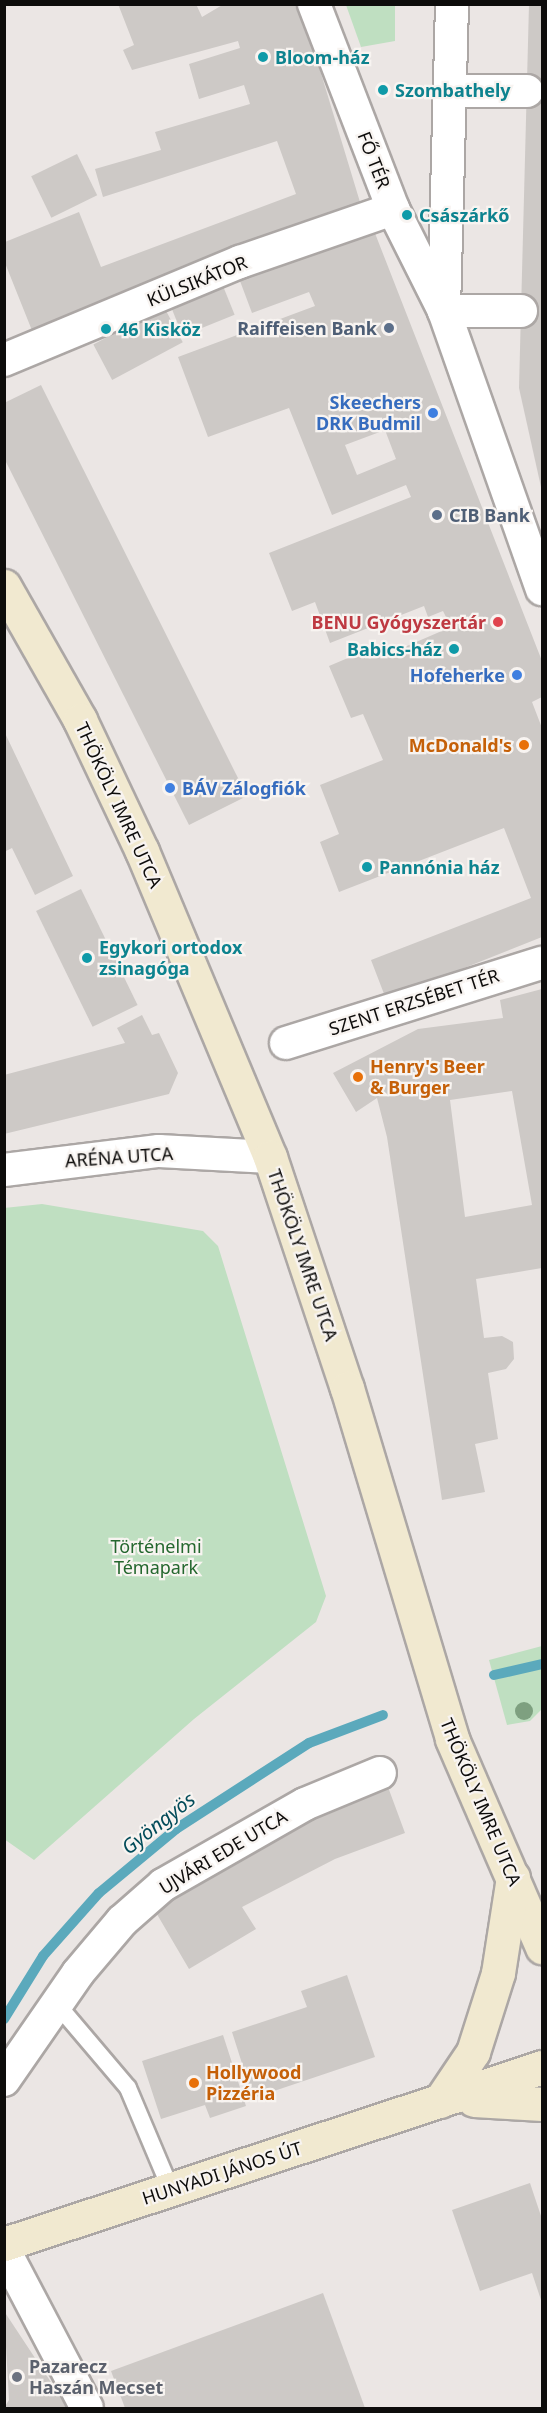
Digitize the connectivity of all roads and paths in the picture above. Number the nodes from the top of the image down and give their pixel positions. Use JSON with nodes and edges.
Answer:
{"nodes":[{"id":1,"x":314,"y":4,"type":"edge"},
{"id":2,"x":452,"y":4,"type":"edge"},
{"id":3,"x":450,"y":91,"type":"junction"},
{"id":4,"x":527,"y":91,"type":"dead end"},
{"id":5,"x":393,"y":209,"type":"junction"},
{"id":6,"x":444,"y":311,"type":"junction"},
{"id":7,"x":520,"y":311,"type":"dead end"},
{"id":8,"x":9,"y":353,"type":"edge"},
{"id":9,"x":4,"y":586,"type":"edge"},
{"id":10,"x":543,"y":589,"type":"edge"},
{"id":11,"x":543,"y":963,"type":"edge"},
{"id":12,"x":286,"y":1043,"type":"dead end"},
{"id":13,"x":270,"y":1157,"type":"junction"},
{"id":14,"x":4,"y":1170,"type":"edge"},
{"id":15,"x":380,"y":1773,"type":"dead end"},
{"id":16,"x":513,"y":1877,"type":"junction"},
{"id":17,"x":543,"y":1947,"type":"edge"},
{"id":18,"x":56,"y":2003,"type":"junction"},
{"id":19,"x":543,"y":2067,"type":"edge"},
{"id":20,"x":4,"y":2080,"type":"edge"},
{"id":21,"x":440,"y":2101,"type":"junction"},
{"id":22,"x":543,"y":2104,"type":"edge"},
{"id":23,"x":171,"y":2190,"type":"junction"},
{"id":24,"x":4,"y":2244,"type":"edge"},
{"id":25,"x":4,"y":2250,"type":"edge"},
{"id":26,"x":87,"y":2409,"type":"edge"}],
"edges":[{"from":1,"to":5,"type":"street","name":"FŐ TÉR"},
{"from":2,"to":3,"type":"street","name":"FŐ TÉR"},
{"from":3,"to":4,"type":"street"},
{"from":3,"to":6,"type":"street","name":"FŐ TÉR"},
{"from":5,"to":6,"type":"street","name":"FŐ TÉR"},
{"from":5,"to":8,"type":"street","name":"KÜLSIKÁTOR"},
{"from":6,"to":7,"type":"street"},
{"from":6,"to":10,"type":"street","name":"FŐ TÉR"},
{"from":9,"to":13,"type":"street","name":"THÖKÖLY IMRE UTCA"},
{"from":11,"to":12,"type":"street","name":"SZENT ERZSÉBET TÉR"},
{"from":13,"to":14,"type":"street","name":"ARÉNA UTCA"},
{"from":13,"to":16,"type":"street","name":"THÖKÖLY IMRE UTCA"},
{"from":15,"to":18,"type":"street","name":"UJVÁRI EDE UTCA"},
{"from":16,"to":17,"type":"street","name":"THÖKÖLY IMRE UTCA"},
{"from":16,"to":21,"type":"street"},
{"from":18,"to":20,"type":"street","name":"UJVÁRI EDE UTCA"},
{"from":18,"to":23,"type":"lane"},
{"from":19,"to":21,"type":"street","name":"HUNYADI JÁNOS ÚT"},
{"from":21,"to":22,"type":"street","name":"HUNYADI JÁNOS ÚT"},
{"from":21,"to":23,"type":"street","name":"HUNYADI JÁNOS ÚT"},
{"from":23,"to":24,"type":"street","name":"HUNYADI JÁNOS ÚT"},
{"from":25,"to":26,"type":"street"}]}
